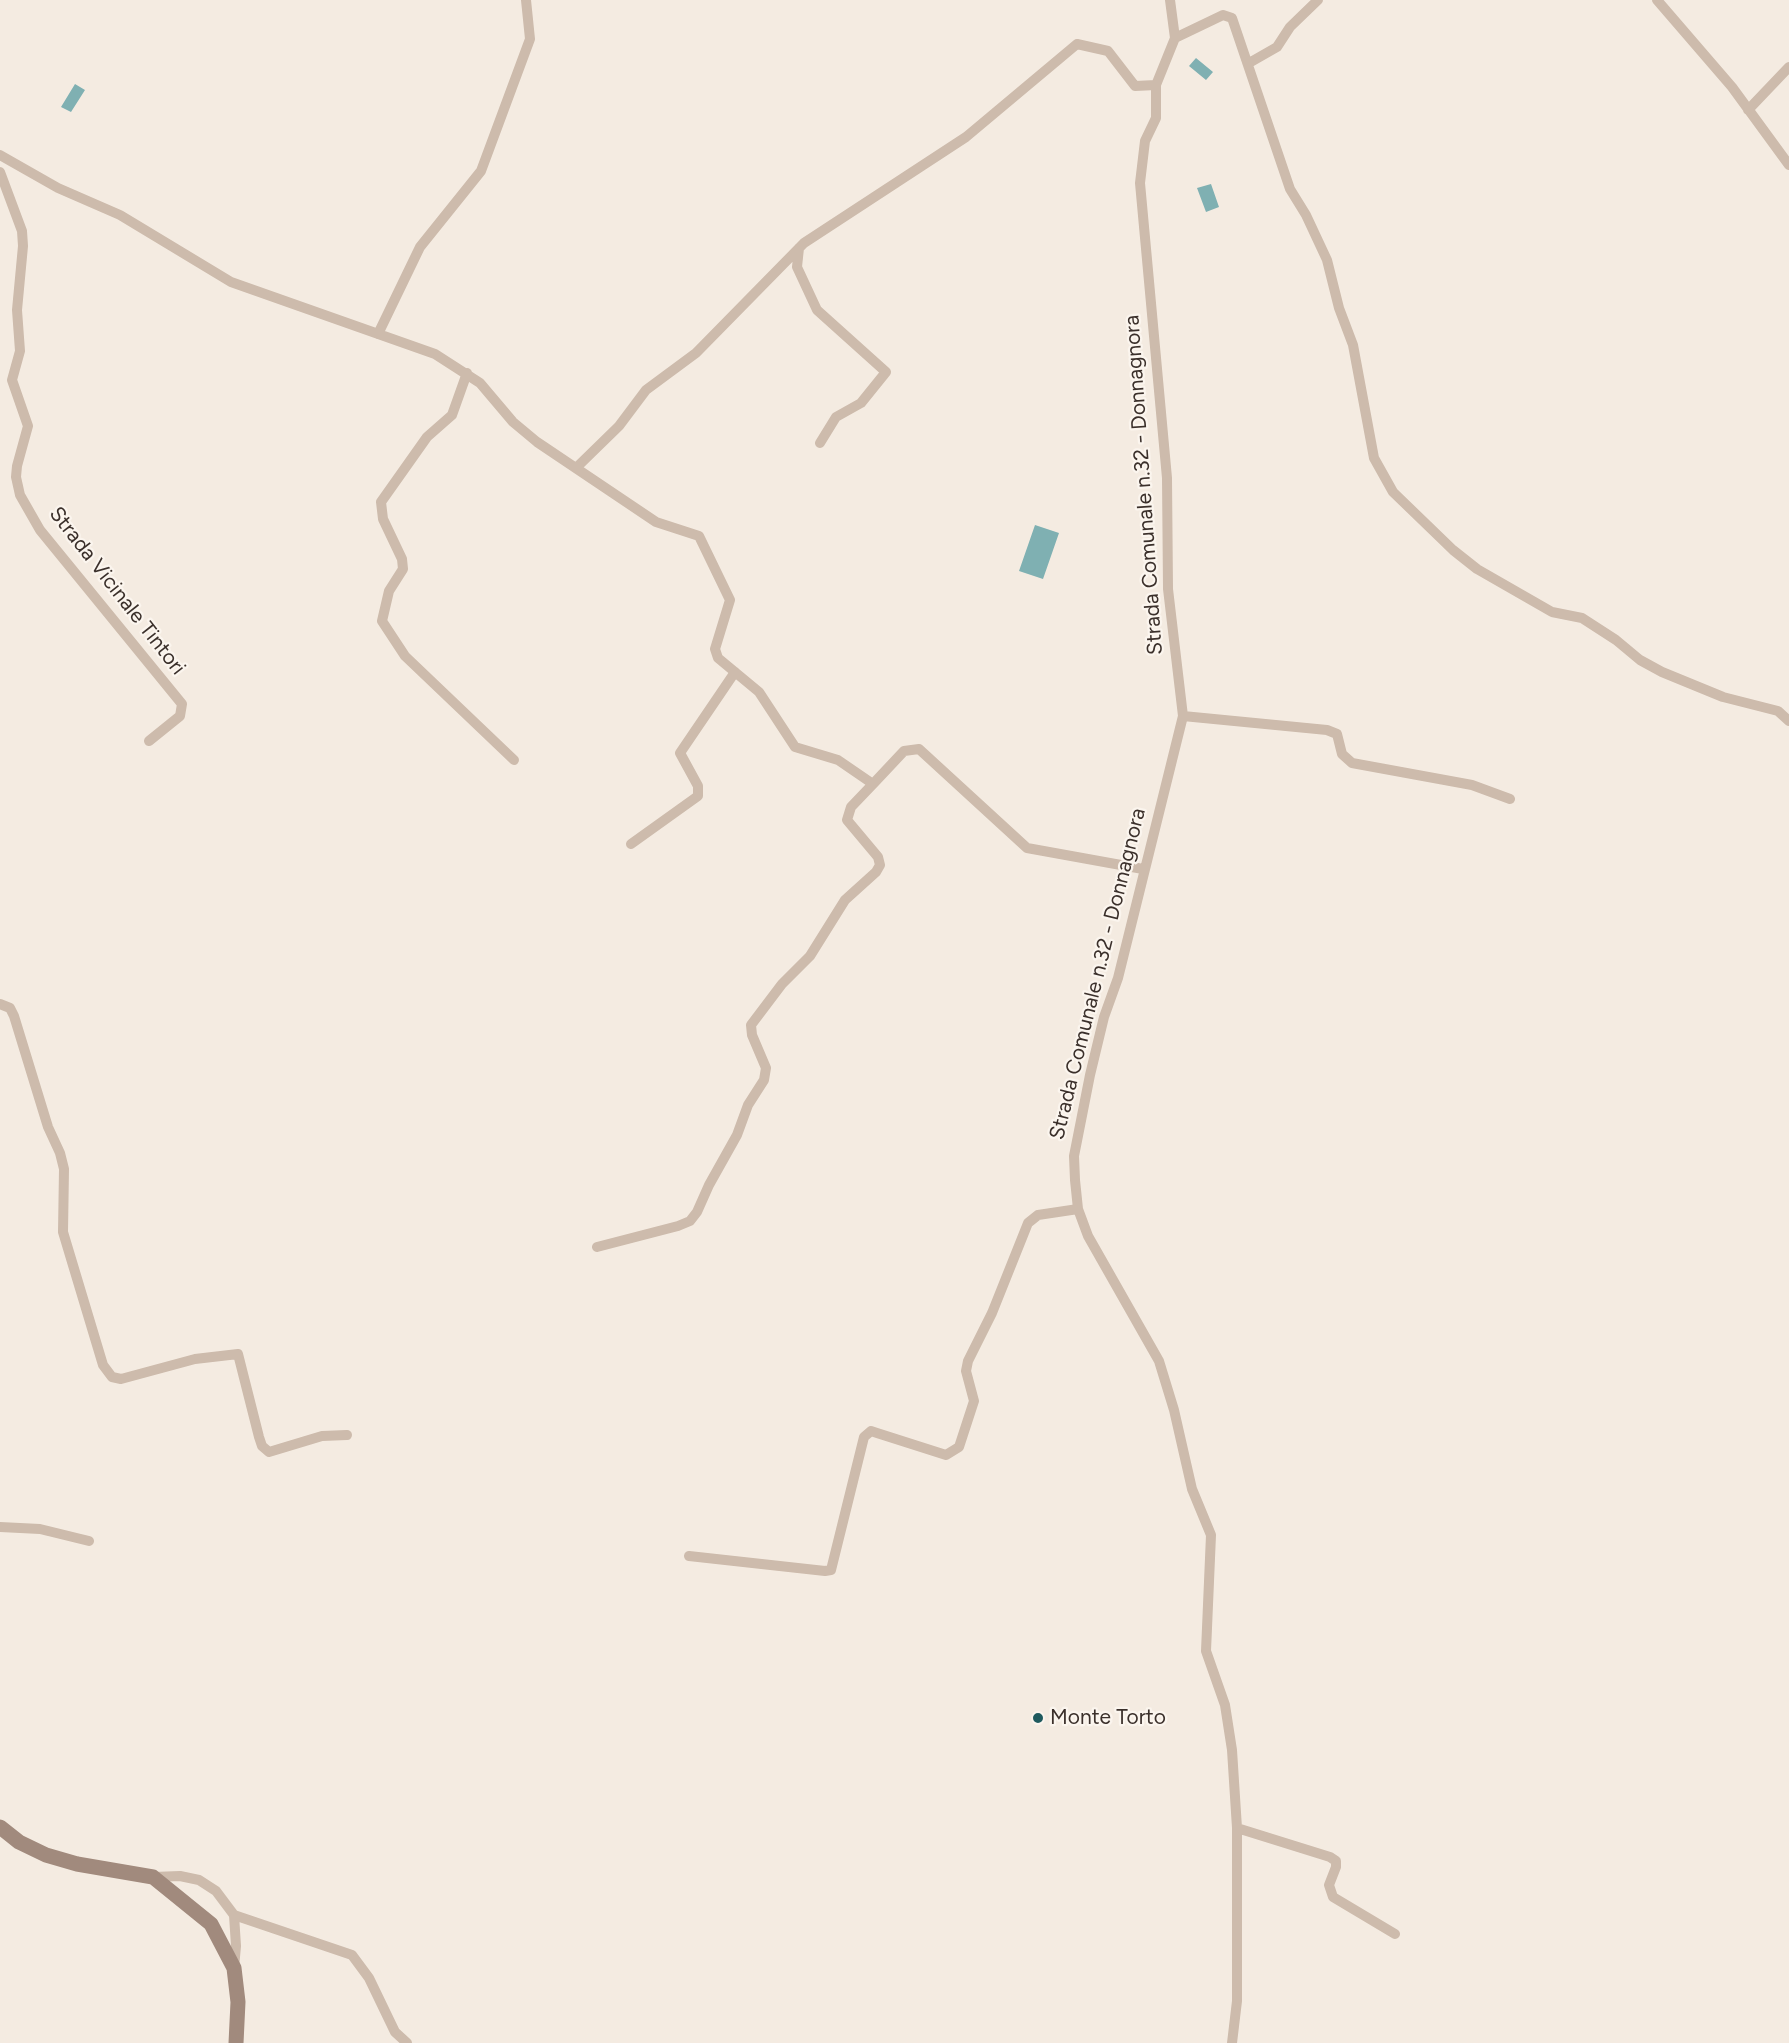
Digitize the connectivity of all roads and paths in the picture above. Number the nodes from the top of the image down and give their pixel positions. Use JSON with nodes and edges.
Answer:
{"nodes":[{"id":1,"x":526,"y":0,"type":"edge"},
{"id":2,"x":1170,"y":0,"type":"edge"},
{"id":3,"x":1318,"y":0,"type":"edge"},
{"id":4,"x":1657,"y":0,"type":"edge"},
{"id":5,"x":1175,"y":38,"type":"junction"},
{"id":6,"x":1249,"y":63,"type":"junction"},
{"id":7,"x":1789,"y":67,"type":"edge"},
{"id":8,"x":1156,"y":86,"type":"junction"},
{"id":9,"x":1748,"y":110,"type":"junction"},
{"id":10,"x":0,"y":155,"type":"edge"},
{"id":11,"x":1789,"y":165,"type":"edge"},
{"id":12,"x":0,"y":172,"type":"edge"},
{"id":13,"x":799,"y":248,"type":"junction"},
{"id":14,"x":378,"y":334,"type":"junction"},
{"id":15,"x":467,"y":373,"type":"junction"},
{"id":16,"x":820,"y":443,"type":"dead end"},
{"id":17,"x":577,"y":467,"type":"junction"},
{"id":18,"x":735,"y":672,"type":"junction"},
{"id":19,"x":1183,"y":716,"type":"junction"},
{"id":20,"x":1789,"y":721,"type":"edge"},
{"id":21,"x":149,"y":741,"type":"dead end"},
{"id":22,"x":514,"y":760,"type":"dead end"},
{"id":23,"x":873,"y":784,"type":"junction"},
{"id":24,"x":1510,"y":799,"type":"dead end"},
{"id":25,"x":631,"y":844,"type":"dead end"},
{"id":26,"x":1143,"y":869,"type":"junction"},
{"id":27,"x":0,"y":1004,"type":"edge"},
{"id":28,"x":1078,"y":1209,"type":"junction"},
{"id":29,"x":597,"y":1247,"type":"dead end"},
{"id":30,"x":347,"y":1435,"type":"dead end"},
{"id":31,"x":0,"y":1527,"type":"edge"},
{"id":32,"x":89,"y":1541,"type":"dead end"},
{"id":33,"x":689,"y":1556,"type":"dead end"},
{"id":34,"x":0,"y":1827,"type":"edge"},
{"id":35,"x":1237,"y":1828,"type":"junction"},
{"id":36,"x":153,"y":1877,"type":"junction"},
{"id":37,"x":234,"y":1915,"type":"junction"},
{"id":38,"x":1395,"y":1934,"type":"dead end"},
{"id":39,"x":234,"y":1968,"type":"junction"},
{"id":40,"x":236,"y":2043,"type":"edge"},
{"id":41,"x":407,"y":2043,"type":"edge"},
{"id":42,"x":1232,"y":2043,"type":"edge"}],
"edges":[{"from":1,"to":14,"type":"street"},
{"from":2,"to":5,"type":"street","name":"Strada Comunale n.32 - Donnagnora"},
{"from":3,"to":6,"type":"street"},
{"from":4,"to":9,"type":"street"},
{"from":5,"to":6,"type":"street"},
{"from":5,"to":8,"type":"street","name":"Strada Comunale n.32 - Donnagnora"},
{"from":6,"to":20,"type":"street"},
{"from":7,"to":9,"type":"street"},
{"from":8,"to":13,"type":"street"},
{"from":8,"to":19,"type":"street","name":"Strada Comunale n.32 - Donnagnora"},
{"from":9,"to":11,"type":"street"},
{"from":10,"to":14,"type":"street"},
{"from":12,"to":21,"type":"street","name":"Strada Vicinale Tintori"},
{"from":13,"to":16,"type":"street"},
{"from":13,"to":17,"type":"street"},
{"from":14,"to":15,"type":"street"},
{"from":15,"to":17,"type":"street"},
{"from":15,"to":22,"type":"street"},
{"from":17,"to":18,"type":"street"},
{"from":18,"to":23,"type":"street"},
{"from":18,"to":25,"type":"street"},
{"from":19,"to":24,"type":"street"},
{"from":19,"to":26,"type":"street","name":"Strada Comunale n.32 - Donnagnora"},
{"from":23,"to":26,"type":"street"},
{"from":23,"to":29,"type":"street"},
{"from":26,"to":28,"type":"street","name":"Strada Comunale n.32 - Donnagnora"},
{"from":27,"to":30,"type":"street"},
{"from":28,"to":33,"type":"street"},
{"from":28,"to":35,"type":"street","name":"Strada Comunale n.32 - Donnagnora"},
{"from":31,"to":32,"type":"street"},
{"from":34,"to":36,"type":"main road"},
{"from":35,"to":38,"type":"street"},
{"from":35,"to":42,"type":"street","name":"Strada Comunale n.32 - Donnagnora"},
{"from":36,"to":37,"type":"street"},
{"from":36,"to":39,"type":"main road"},
{"from":37,"to":39,"type":"street"},
{"from":37,"to":41,"type":"street"},
{"from":39,"to":40,"type":"main road"}]}
